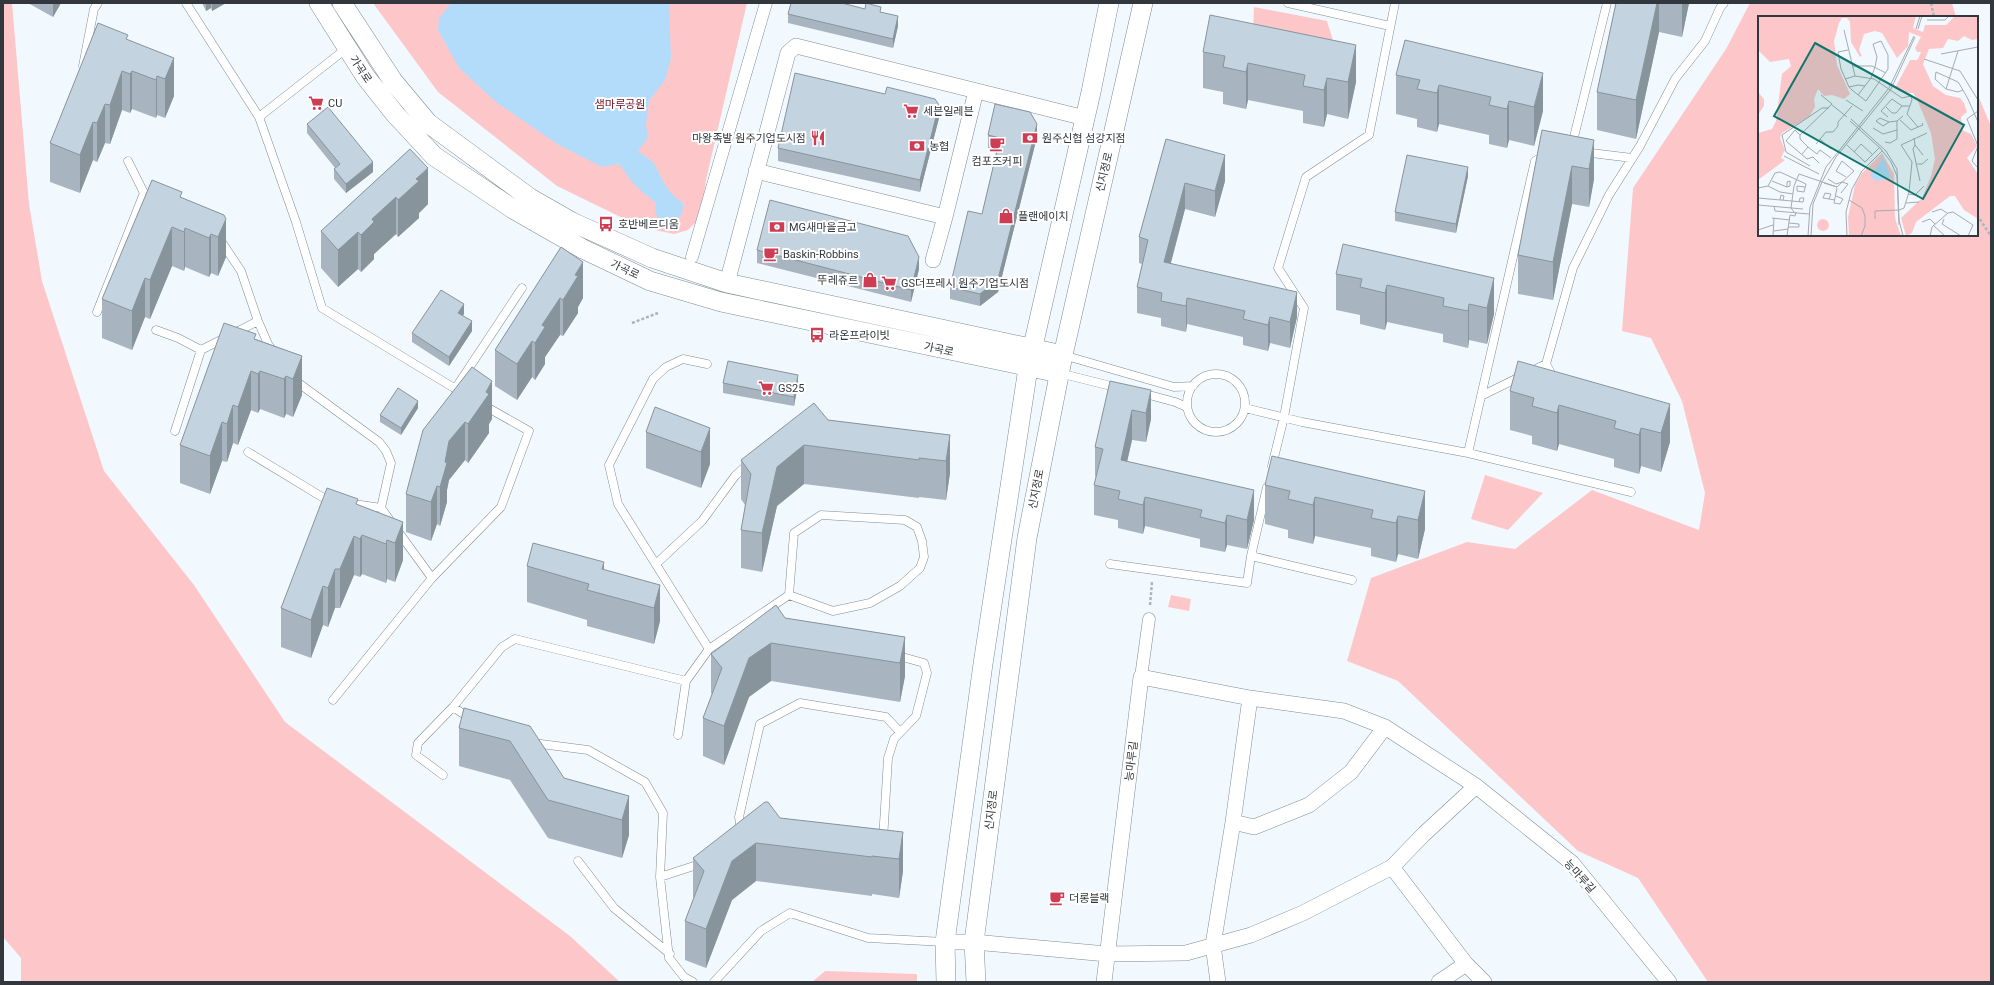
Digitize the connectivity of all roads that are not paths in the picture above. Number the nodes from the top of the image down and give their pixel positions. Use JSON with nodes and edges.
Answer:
{"nodes":[{"id":1,"x":98,"y":3,"type":"edge"},
{"id":2,"x":186,"y":3,"type":"edge"},
{"id":3,"x":319,"y":3,"type":"edge"},
{"id":4,"x":342,"y":3,"type":"edge"},
{"id":5,"x":766,"y":3,"type":"edge"},
{"id":6,"x":1109,"y":3,"type":"edge"},
{"id":7,"x":1143,"y":3,"type":"edge"},
{"id":8,"x":1288,"y":3,"type":"edge"},
{"id":9,"x":1395,"y":3,"type":"edge"},
{"id":10,"x":1607,"y":3,"type":"edge"},
{"id":11,"x":1724,"y":3,"type":"edge"},
{"id":12,"x":1390,"y":26,"type":"junction"},
{"id":13,"x":347,"y":48,"type":"junction"},
{"id":14,"x":81,"y":72,"type":"edge"},
{"id":15,"x":976,"y":91,"type":"junction"},
{"id":16,"x":259,"y":117,"type":"junction"},
{"id":17,"x":1085,"y":118,"type":"junction"},
{"id":18,"x":1565,"y":149,"type":"junction"},
{"id":19,"x":1632,"y":158,"type":"junction"},
{"id":20,"x":128,"y":161,"type":"dead end"},
{"id":21,"x":756,"y":171,"type":"junction"},
{"id":22,"x":144,"y":193,"type":"junction"},
{"id":23,"x":163,"y":205,"type":"edge"},
{"id":24,"x":945,"y":217,"type":"junction"},
{"id":25,"x":209,"y":232,"type":"edge"},
{"id":26,"x":692,"y":257,"type":"dead end"},
{"id":27,"x":933,"y":260,"type":"dead end"},
{"id":28,"x":727,"y":283,"type":"junction"},
{"id":29,"x":522,"y":288,"type":"dead end"},
{"id":30,"x":721,"y":302,"type":"junction"},
{"id":31,"x":97,"y":312,"type":"dead end"},
{"id":32,"x":258,"y":321,"type":"junction"},
{"id":33,"x":156,"y":330,"type":"dead end"},
{"id":34,"x":1033,"y":348,"type":"junction"},
{"id":35,"x":201,"y":350,"type":"junction"},
{"id":36,"x":1063,"y":355,"type":"junction"},
{"id":37,"x":278,"y":357,"type":"edge"},
{"id":38,"x":707,"y":364,"type":"dead end"},
{"id":39,"x":1546,"y":364,"type":"junction"},
{"id":40,"x":1028,"y":368,"type":"junction"},
{"id":41,"x":287,"y":370,"type":"edge"},
{"id":42,"x":1059,"y":373,"type":"junction"},
{"id":43,"x":1192,"y":386,"type":"junction"},
{"id":44,"x":455,"y":389,"type":"junction"},
{"id":45,"x":1560,"y":389,"type":"edge"},
{"id":46,"x":1481,"y":396,"type":"junction"},
{"id":47,"x":1187,"y":407,"type":"junction"},
{"id":48,"x":1245,"y":408,"type":"junction"},
{"id":49,"x":1284,"y":417,"type":"junction"},
{"id":50,"x":175,"y":431,"type":"dead end"},
{"id":51,"x":248,"y":452,"type":"dead end"},
{"id":52,"x":1468,"y":452,"type":"junction"},
{"id":53,"x":757,"y":456,"type":"edge"},
{"id":54,"x":1631,"y":492,"type":"dead end"},
{"id":55,"x":381,"y":508,"type":"junction"},
{"id":56,"x":1251,"y":556,"type":"junction"},
{"id":57,"x":657,"y":563,"type":"junction"},
{"id":58,"x":1110,"y":564,"type":"dead end"},
{"id":59,"x":432,"y":578,"type":"junction"},
{"id":60,"x":1352,"y":580,"type":"dead end"},
{"id":61,"x":788,"y":595,"type":"junction"},
{"id":62,"x":1148,"y":619,"type":"road end"},
{"id":63,"x":709,"y":648,"type":"junction"},
{"id":64,"x":882,"y":653,"type":"edge"},
{"id":65,"x":1141,"y":677,"type":"junction"},
{"id":66,"x":686,"y":681,"type":"junction"},
{"id":67,"x":1250,"y":698,"type":"junction"},
{"id":68,"x":333,"y":700,"type":"dead end"},
{"id":69,"x":453,"y":707,"type":"junction"},
{"id":70,"x":479,"y":724,"type":"edge"},
{"id":71,"x":1385,"y":727,"type":"junction"},
{"id":72,"x":900,"y":732,"type":"junction"},
{"id":73,"x":678,"y":735,"type":"dead end"},
{"id":74,"x":531,"y":749,"type":"edge"},
{"id":75,"x":443,"y":775,"type":"dead end"},
{"id":76,"x":1476,"y":786,"type":"junction"},
{"id":77,"x":1233,"y":822,"type":"junction"},
{"id":78,"x":742,"y":833,"type":"edge"},
{"id":79,"x":876,"y":848,"type":"edge"},
{"id":80,"x":713,"y":857,"type":"edge"},
{"id":81,"x":578,"y":861,"type":"dead end"},
{"id":82,"x":1392,"y":867,"type":"junction"},
{"id":83,"x":660,"y":877,"type":"junction"},
{"id":84,"x":945,"y":942,"type":"junction"},
{"id":85,"x":974,"y":942,"type":"junction"},
{"id":86,"x":1213,"y":946,"type":"junction"},
{"id":87,"x":670,"y":954,"type":"junction"},
{"id":88,"x":1107,"y":954,"type":"junction"},
{"id":89,"x":1466,"y":964,"type":"junction"},
{"id":90,"x":693,"y":982,"type":"edge"},
{"id":91,"x":714,"y":982,"type":"edge"},
{"id":92,"x":946,"y":982,"type":"edge"},
{"id":93,"x":976,"y":982,"type":"edge"},
{"id":94,"x":1104,"y":982,"type":"edge"},
{"id":95,"x":1218,"y":982,"type":"edge"},
{"id":96,"x":1439,"y":982,"type":"edge"},
{"id":97,"x":1484,"y":982,"type":"edge"},
{"id":98,"x":1669,"y":982,"type":"edge"}],
"edges":[{"from":1,"to":14,"type":"lane"},
{"from":2,"to":16,"type":"lane"},
{"from":3,"to":13,"type":"street","name":"가곡로"},
{"from":4,"to":28,"type":"street","name":"가곡로"},
{"from":5,"to":26,"type":"street"},
{"from":6,"to":17,"type":"street"},
{"from":7,"to":36,"type":"street","name":"신지정로"},
{"from":8,"to":12,"type":"lane"},
{"from":9,"to":12,"type":"lane"},
{"from":10,"to":18,"type":"lane"},
{"from":11,"to":19,"type":"lane"},
{"from":12,"to":49,"type":"lane"},
{"from":13,"to":16,"type":"lane"},
{"from":13,"to":30,"type":"street","name":"가곡로"},
{"from":15,"to":17,"type":"street"},
{"from":15,"to":21,"type":"street"},
{"from":15,"to":24,"type":"street"},
{"from":16,"to":44,"type":"lane"},
{"from":17,"to":34,"type":"street"},
{"from":18,"to":19,"type":"lane"},
{"from":18,"to":46,"type":"lane"},
{"from":19,"to":39,"type":"lane"},
{"from":20,"to":22,"type":"lane"},
{"from":21,"to":24,"type":"street"},
{"from":21,"to":28,"type":"street"},
{"from":22,"to":23,"type":"lane"},
{"from":22,"to":31,"type":"lane"},
{"from":24,"to":27,"type":"street"},
{"from":25,"to":32,"type":"lane"},
{"from":28,"to":30,"type":"street"},
{"from":28,"to":34,"type":"street","name":"가곡로"},
{"from":29,"to":44,"type":"lane"},
{"from":30,"to":40,"type":"street","name":"가곡로"},
{"from":32,"to":35,"type":"lane"},
{"from":32,"to":37,"type":"lane"},
{"from":33,"to":35,"type":"lane"},
{"from":34,"to":36,"type":"street","name":"가곡로"},
{"from":34,"to":40,"type":"street"},
{"from":35,"to":50,"type":"lane"},
{"from":36,"to":42,"type":"street","name":"신지정로"},
{"from":36,"to":43,"type":"lane"},
{"from":38,"to":57,"type":"lane"},
{"from":39,"to":45,"type":"lane"},
{"from":39,"to":46,"type":"lane"},
{"from":40,"to":42,"type":"street","name":"가곡로"},
{"from":40,"to":84,"type":"street"},
{"from":41,"to":55,"type":"lane"},
{"from":42,"to":47,"type":"lane"},
{"from":42,"to":85,"type":"street","name":"신지정로"},
{"from":43,"to":47,"type":"lane"},
{"from":43,"to":48,"type":"lane"},
{"from":44,"to":59,"type":"lane"},
{"from":46,"to":52,"type":"lane"},
{"from":47,"to":48,"type":"lane"},
{"from":48,"to":49,"type":"lane"},
{"from":49,"to":52,"type":"lane"},
{"from":49,"to":56,"type":"lane"},
{"from":51,"to":55,"type":"lane"},
{"from":52,"to":54,"type":"lane"},
{"from":53,"to":57,"type":"lane"},
{"from":55,"to":59,"type":"lane"},
{"from":56,"to":58,"type":"lane"},
{"from":56,"to":60,"type":"lane"},
{"from":57,"to":63,"type":"lane"},
{"from":59,"to":68,"type":"lane"},
{"from":61,"to":61,"type":"lane"},
{"from":61,"to":63,"type":"lane"},
{"from":62,"to":65,"type":"street"},
{"from":63,"to":66,"type":"lane"},
{"from":64,"to":72,"type":"lane"},
{"from":65,"to":67,"type":"street","name":"능마루길"},
{"from":65,"to":88,"type":"street","name":"능마루길"},
{"from":66,"to":69,"type":"lane"},
{"from":66,"to":73,"type":"lane"},
{"from":67,"to":71,"type":"street","name":"능마루길"},
{"from":67,"to":77,"type":"street"},
{"from":69,"to":70,"type":"lane"},
{"from":69,"to":75,"type":"lane"},
{"from":71,"to":76,"type":"street","name":"능마루길"},
{"from":71,"to":77,"type":"street"},
{"from":72,"to":78,"type":"lane"},
{"from":72,"to":79,"type":"lane"},
{"from":74,"to":83,"type":"lane"},
{"from":76,"to":82,"type":"street"},
{"from":76,"to":98,"type":"street","name":"능마루길"},
{"from":77,"to":86,"type":"street"},
{"from":80,"to":83,"type":"lane"},
{"from":81,"to":87,"type":"lane"},
{"from":82,"to":86,"type":"street"},
{"from":82,"to":89,"type":"street"},
{"from":83,"to":87,"type":"lane"},
{"from":84,"to":85,"type":"street"},
{"from":84,"to":91,"type":"lane"},
{"from":84,"to":92,"type":"street"},
{"from":85,"to":88,"type":"street"},
{"from":85,"to":93,"type":"street","name":"신지정로"},
{"from":86,"to":88,"type":"street"},
{"from":86,"to":95,"type":"street"},
{"from":87,"to":90,"type":"lane"},
{"from":88,"to":94,"type":"street","name":"능마루길"},
{"from":89,"to":96,"type":"street"},
{"from":89,"to":97,"type":"street"}]}
